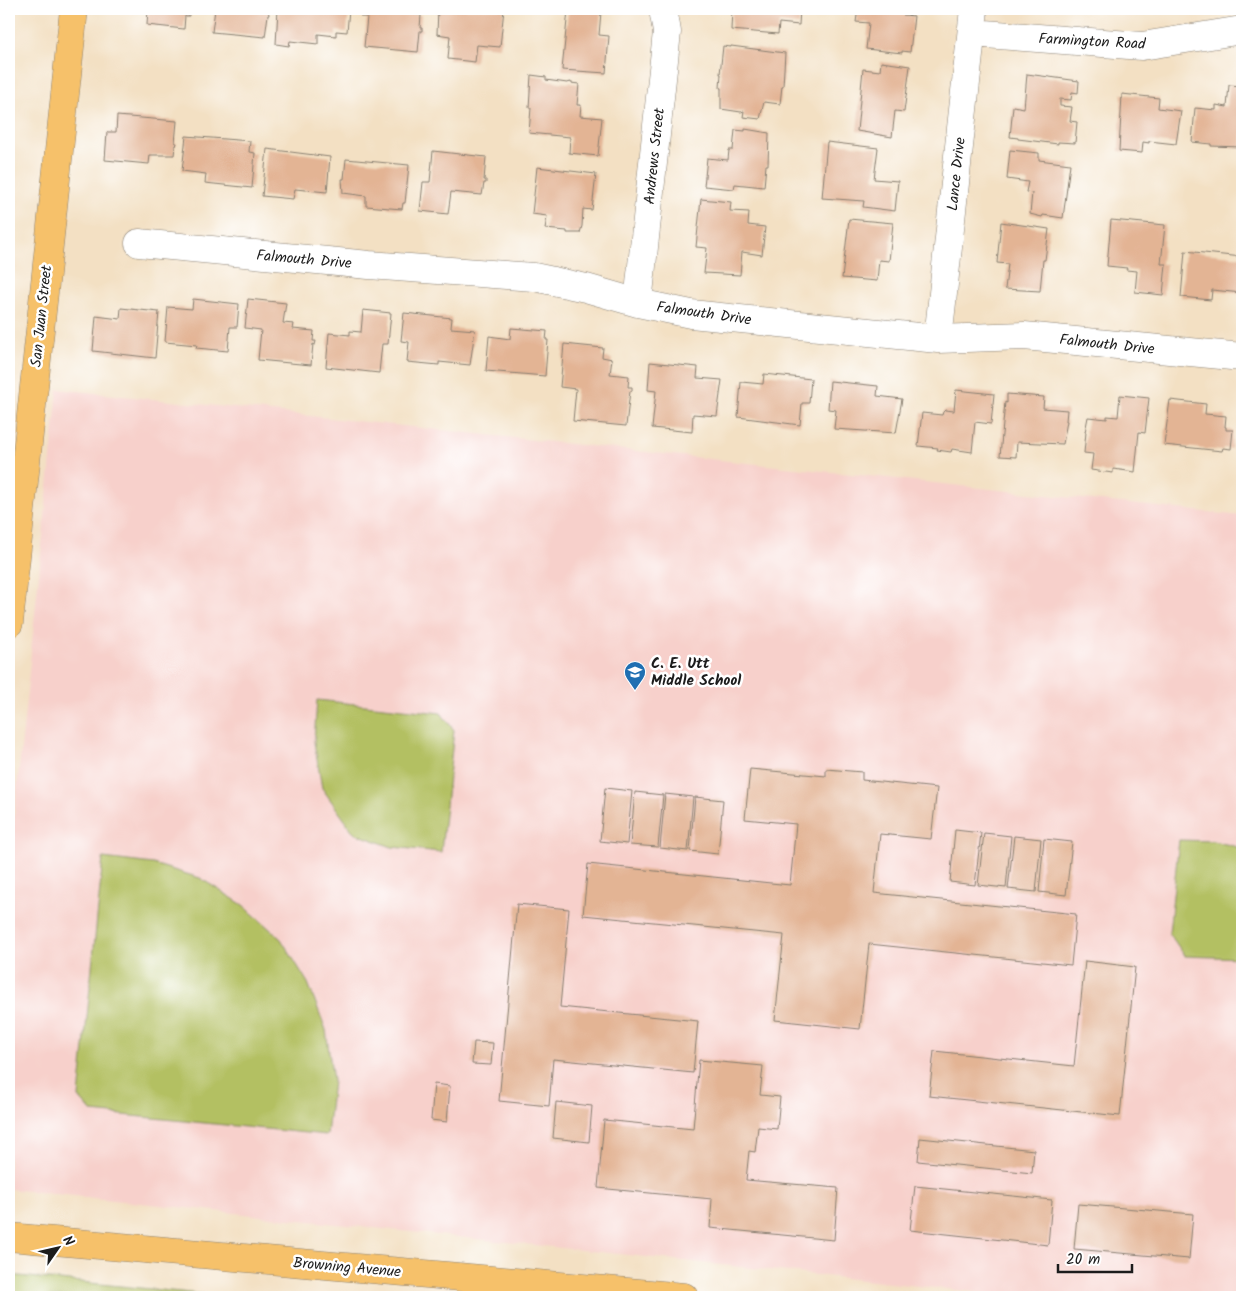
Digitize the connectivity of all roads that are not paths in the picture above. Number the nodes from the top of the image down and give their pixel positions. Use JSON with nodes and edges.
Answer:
{"nodes":[{"id":1,"x":74,"y":9,"type":"edge"},
{"id":2,"x":664,"y":9,"type":"edge"},
{"id":3,"x":973,"y":21,"type":"edge"},
{"id":4,"x":1242,"y":30,"type":"edge"},
{"id":5,"x":139,"y":243,"type":"dead end"},
{"id":6,"x":638,"y":303,"type":"junction"},
{"id":7,"x":938,"y":339,"type":"junction"},
{"id":8,"x":1242,"y":358,"type":"edge"},
{"id":9,"x":9,"y":623,"type":"edge"},
{"id":10,"x":9,"y":1237,"type":"edge"},
{"id":11,"x":684,"y":1297,"type":"edge"}],
"edges":[{"from":1,"to":9,"type":"main road","name":"San Juan Street"},
{"from":2,"to":6,"type":"street","name":"Andrews Street"},
{"from":3,"to":4,"type":"street","name":"Farmington Road"},
{"from":3,"to":7,"type":"street","name":"Lance Drive"},
{"from":5,"to":6,"type":"street","name":"Falmouth Drive"},
{"from":6,"to":7,"type":"street","name":"Falmouth Drive"},
{"from":7,"to":8,"type":"street","name":"Falmouth Drive"},
{"from":10,"to":11,"type":"main road","name":"Browning Avenue"}]}
